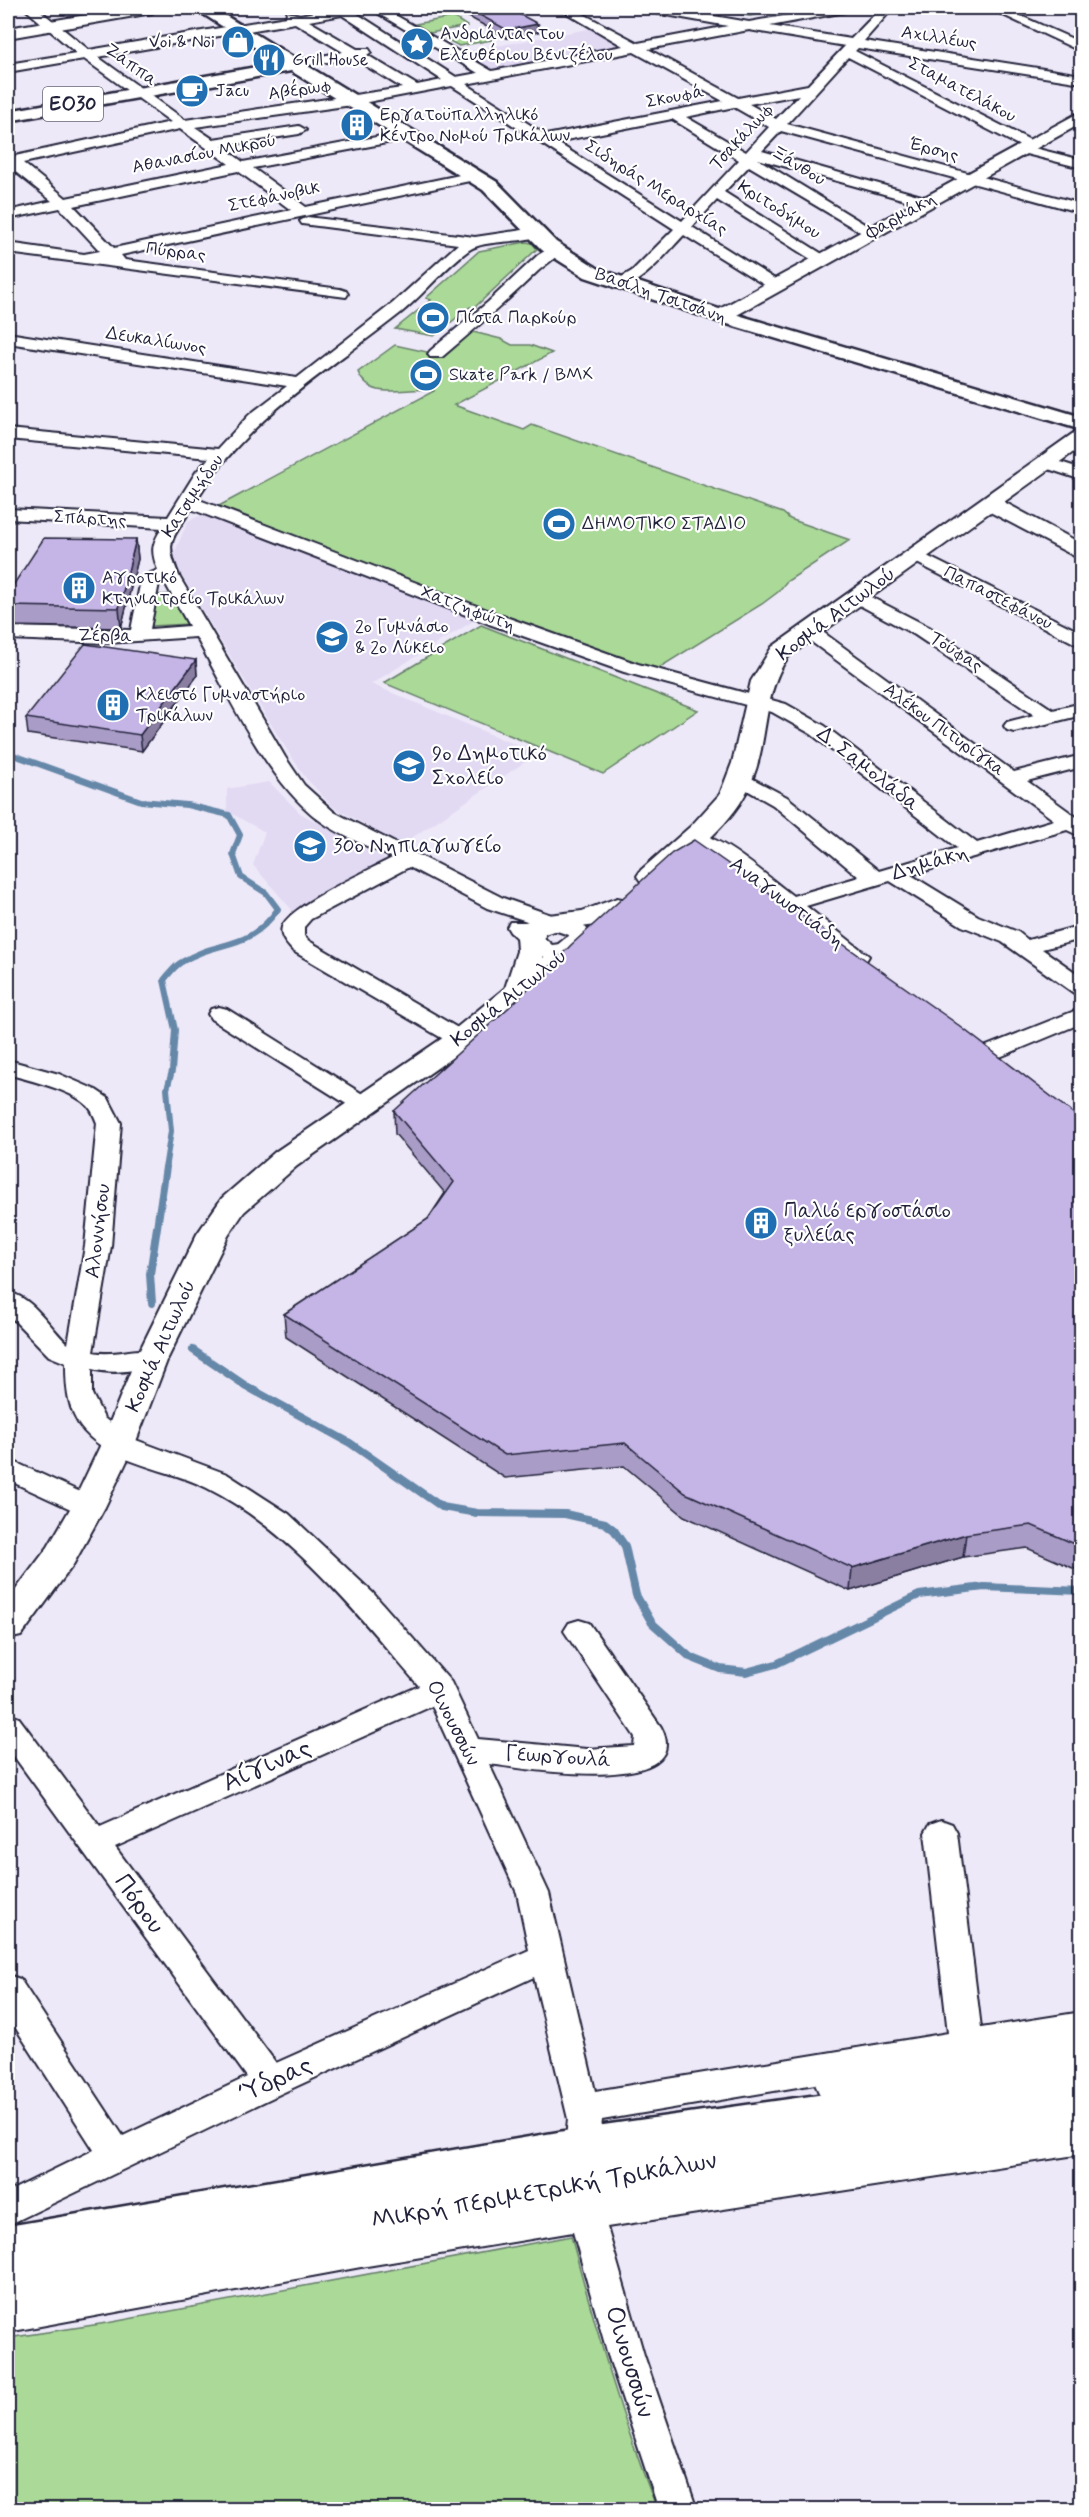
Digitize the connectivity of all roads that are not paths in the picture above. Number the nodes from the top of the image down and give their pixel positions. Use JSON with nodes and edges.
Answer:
{"nodes":[{"id":1,"x":30,"y":8,"type":"edge"},
{"id":2,"x":152,"y":8,"type":"edge"},
{"id":3,"x":202,"y":8,"type":"edge"},
{"id":4,"x":277,"y":8,"type":"edge"},
{"id":5,"x":373,"y":8,"type":"edge"},
{"id":6,"x":564,"y":8,"type":"edge"},
{"id":7,"x":649,"y":8,"type":"edge"},
{"id":8,"x":765,"y":8,"type":"edge"},
{"id":9,"x":845,"y":8,"type":"edge"},
{"id":10,"x":887,"y":8,"type":"edge"},
{"id":11,"x":994,"y":8,"type":"edge"},
{"id":12,"x":343,"y":9,"type":"edge"},
{"id":13,"x":297,"y":19,"type":"junction"},
{"id":14,"x":788,"y":19,"type":"junction"},
{"id":15,"x":53,"y":25,"type":"junction"},
{"id":16,"x":752,"y":26,"type":"junction"},
{"id":17,"x":236,"y":29,"type":"junction"},
{"id":18,"x":8,"y":33,"type":"edge"},
{"id":19,"x":399,"y":46,"type":"junction"},
{"id":20,"x":636,"y":48,"type":"junction"},
{"id":21,"x":850,"y":48,"type":"junction"},
{"id":22,"x":1082,"y":48,"type":"edge"},
{"id":23,"x":357,"y":53,"type":"junction"},
{"id":24,"x":86,"y":54,"type":"junction"},
{"id":25,"x":294,"y":65,"type":"junction"},
{"id":26,"x":8,"y":68,"type":"edge"},
{"id":27,"x":490,"y":75,"type":"junction"},
{"id":28,"x":1082,"y":79,"type":"edge"},
{"id":29,"x":456,"y":82,"type":"junction"},
{"id":30,"x":813,"y":88,"type":"junction"},
{"id":31,"x":414,"y":89,"type":"junction"},
{"id":32,"x":139,"y":93,"type":"junction"},
{"id":33,"x":352,"y":101,"type":"junction"},
{"id":34,"x":735,"y":103,"type":"junction"},
{"id":35,"x":674,"y":115,"type":"junction"},
{"id":36,"x":8,"y":116,"type":"edge"},
{"id":37,"x":1082,"y":116,"type":"edge"},
{"id":38,"x":183,"y":124,"type":"junction"},
{"id":39,"x":778,"y":126,"type":"junction"},
{"id":40,"x":300,"y":130,"type":"dead end"},
{"id":41,"x":408,"y":135,"type":"junction"},
{"id":42,"x":544,"y":140,"type":"junction"},
{"id":43,"x":210,"y":144,"type":"junction"},
{"id":44,"x":1026,"y":147,"type":"junction"},
{"id":45,"x":874,"y":153,"type":"junction"},
{"id":46,"x":750,"y":156,"type":"junction"},
{"id":47,"x":573,"y":159,"type":"junction"},
{"id":48,"x":9,"y":161,"type":"edge"},
{"id":49,"x":556,"y":163,"type":"dead end"},
{"id":50,"x":1082,"y":164,"type":"edge"},
{"id":51,"x":241,"y":166,"type":"junction"},
{"id":52,"x":830,"y":175,"type":"junction"},
{"id":53,"x":474,"y":176,"type":"junction"},
{"id":54,"x":968,"y":179,"type":"junction"},
{"id":55,"x":715,"y":193,"type":"junction"},
{"id":56,"x":927,"y":202,"type":"junction"},
{"id":57,"x":63,"y":203,"type":"junction"},
{"id":58,"x":1082,"y":209,"type":"edge"},
{"id":59,"x":8,"y":216,"type":"edge"},
{"id":60,"x":304,"y":216,"type":"junction"},
{"id":61,"x":683,"y":228,"type":"junction"},
{"id":62,"x":872,"y":233,"type":"junction"},
{"id":63,"x":538,"y":234,"type":"junction"},
{"id":64,"x":8,"y":249,"type":"edge"},
{"id":65,"x":466,"y":249,"type":"junction"},
{"id":66,"x":555,"y":250,"type":"junction"},
{"id":67,"x":116,"y":259,"type":"junction"},
{"id":68,"x":822,"y":260,"type":"junction"},
{"id":69,"x":618,"y":284,"type":"junction"},
{"id":70,"x":776,"y":286,"type":"junction"},
{"id":71,"x":340,"y":294,"type":"dead end"},
{"id":72,"x":721,"y":316,"type":"junction"},
{"id":73,"x":8,"y":338,"type":"edge"},
{"id":74,"x":436,"y":354,"type":"dead end"},
{"id":75,"x":298,"y":383,"type":"junction"},
{"id":76,"x":1082,"y":424,"type":"edge"},
{"id":77,"x":8,"y":434,"type":"edge"},
{"id":78,"x":1082,"y":436,"type":"edge"},
{"id":79,"x":220,"y":454,"type":"junction"},
{"id":80,"x":1045,"y":462,"type":"junction"},
{"id":81,"x":1082,"y":475,"type":"edge"},
{"id":82,"x":186,"y":501,"type":"junction"},
{"id":83,"x":989,"y":502,"type":"junction"},
{"id":84,"x":8,"y":514,"type":"edge"},
{"id":85,"x":172,"y":523,"type":"junction"},
{"id":86,"x":1082,"y":553,"type":"edge"},
{"id":87,"x":915,"y":555,"type":"junction"},
{"id":88,"x":173,"y":581,"type":"junction"},
{"id":89,"x":857,"y":596,"type":"junction"},
{"id":90,"x":809,"y":631,"type":"junction"},
{"id":91,"x":202,"y":632,"type":"junction"},
{"id":92,"x":8,"y":633,"type":"edge"},
{"id":93,"x":139,"y":636,"type":"junction"},
{"id":94,"x":1082,"y":641,"type":"edge"},
{"id":95,"x":756,"y":700,"type":"junction"},
{"id":96,"x":1082,"y":709,"type":"edge"},
{"id":97,"x":1050,"y":717,"type":"junction"},
{"id":98,"x":1014,"y":726,"type":"dead end"},
{"id":99,"x":1082,"y":761,"type":"edge"},
{"id":100,"x":740,"y":778,"type":"junction"},
{"id":101,"x":1011,"y":779,"type":"junction"},
{"id":102,"x":1078,"y":828,"type":"edge"},
{"id":103,"x":692,"y":837,"type":"junction"},
{"id":104,"x":973,"y":850,"type":"junction"},
{"id":105,"x":409,"y":858,"type":"junction"},
{"id":106,"x":884,"y":877,"type":"junction"},
{"id":107,"x":495,"y":903,"type":"junction"},
{"id":108,"x":790,"y":904,"type":"junction"},
{"id":109,"x":617,"y":906,"type":"junction"},
{"id":110,"x":556,"y":923,"type":"junction"},
{"id":111,"x":1082,"y":932,"type":"edge"},
{"id":112,"x":531,"y":941,"type":"junction"},
{"id":113,"x":574,"y":946,"type":"junction"},
{"id":114,"x":1026,"y":947,"type":"junction"},
{"id":115,"x":874,"y":969,"type":"edge"},
{"id":116,"x":1082,"y":988,"type":"edge"},
{"id":117,"x":517,"y":994,"type":"junction"},
{"id":118,"x":219,"y":1014,"type":"dead end"},
{"id":119,"x":1082,"y":1015,"type":"edge"},
{"id":120,"x":460,"y":1039,"type":"junction"},
{"id":121,"x":969,"y":1040,"type":"edge"},
{"id":122,"x":987,"y":1054,"type":"junction"},
{"id":123,"x":8,"y":1067,"type":"edge"},
{"id":124,"x":1006,"y":1068,"type":"edge"},
{"id":125,"x":364,"y":1105,"type":"junction"},
{"id":126,"x":8,"y":1301,"type":"edge"},
{"id":127,"x":78,"y":1358,"type":"junction"},
{"id":128,"x":152,"y":1358,"type":"junction"},
{"id":129,"x":118,"y":1444,"type":"junction"},
{"id":130,"x":8,"y":1469,"type":"edge"},
{"id":131,"x":88,"y":1507,"type":"junction"},
{"id":132,"x":8,"y":1626,"type":"edge"},
{"id":133,"x":579,"y":1631,"type":"dead end"},
{"id":134,"x":440,"y":1690,"type":"junction"},
{"id":135,"x":8,"y":1726,"type":"edge"},
{"id":136,"x":468,"y":1750,"type":"junction"},
{"id":137,"x":941,"y":1833,"type":"dead end"},
{"id":138,"x":94,"y":1842,"type":"junction"},
{"id":139,"x":546,"y":1957,"type":"junction"},
{"id":140,"x":8,"y":1989,"type":"edge"},
{"id":141,"x":1082,"y":2026,"type":"edge"},
{"id":142,"x":966,"y":2044,"type":"junction"},
{"id":143,"x":1082,"y":2048,"type":"edge"},
{"id":144,"x":1082,"y":2077,"type":"edge"},
{"id":145,"x":270,"y":2082,"type":"junction"},
{"id":146,"x":1082,"y":2110,"type":"edge"},
{"id":147,"x":583,"y":2125,"type":"junction"},
{"id":148,"x":1082,"y":2139,"type":"edge"},
{"id":149,"x":117,"y":2157,"type":"junction"},
{"id":150,"x":8,"y":2209,"type":"edge"},
{"id":151,"x":586,"y":2214,"type":"junction"},
{"id":152,"x":8,"y":2247,"type":"edge"},
{"id":153,"x":8,"y":2283,"type":"edge"},
{"id":154,"x":8,"y":2315,"type":"edge"},
{"id":155,"x":678,"y":2510,"type":"edge"}],
"edges":[{"from":1,"to":15,"type":"street","name":"Ζάππα"},
{"from":2,"to":15,"type":"street"},
{"from":3,"to":17,"type":"main road","name":"Βασίλη Τσιτσάνη"},
{"from":4,"to":13,"type":"street"},
{"from":5,"to":12,"type":"street"},
{"from":5,"to":27,"type":"street"},
{"from":6,"to":20,"type":"street","name":"Έρσης"},
{"from":7,"to":16,"type":"street","name":"Αχιλλέως"},
{"from":8,"to":14,"type":"street"},
{"from":9,"to":14,"type":"street","name":"Αβέρωφ"},
{"from":10,"to":21,"type":"street","name":"Τσακάλωφ"},
{"from":11,"to":22,"type":"street"},
{"from":12,"to":13,"type":"street"},
{"from":12,"to":19,"type":"street","name":"Σιδηράς Μεραρχίας"},
{"from":13,"to":17,"type":"street"},
{"from":13,"to":23,"type":"street"},
{"from":14,"to":16,"type":"street","name":"Αβέρωφ"},
{"from":15,"to":18,"type":"street"},
{"from":15,"to":24,"type":"street","name":"Ζάππα"},
{"from":16,"to":20,"type":"street","name":"Αβέρωφ"},
{"from":16,"to":21,"type":"street","name":"Αχιλλέως"},
{"from":17,"to":24,"type":"street"},
{"from":17,"to":25,"type":"main road","name":"Βασίλη Τσιτσάνη"},
{"from":19,"to":23,"type":"street"},
{"from":19,"to":29,"type":"street","name":"Σιδηράς Μεραρχίας"},
{"from":20,"to":27,"type":"street","name":"Αβέρωφ"},
{"from":20,"to":34,"type":"street","name":"Έρσης"},
{"from":21,"to":28,"type":"street","name":"Αχιλλέως"},
{"from":21,"to":30,"type":"street","name":"Τσακάλωφ"},
{"from":21,"to":44,"type":"street","name":"Σταματελάκου"},
{"from":23,"to":25,"type":"street"},
{"from":23,"to":31,"type":"street"},
{"from":24,"to":26,"type":"street"},
{"from":24,"to":32,"type":"street","name":"Ζάππα"},
{"from":25,"to":32,"type":"main road","number":"ΕΟ30"},
{"from":25,"to":33,"type":"main road","name":"Βασίλη Τσιτσάνη"},
{"from":27,"to":29,"type":"street","name":"Αβέρωφ"},
{"from":29,"to":31,"type":"street","name":"Αβέρωφ"},
{"from":29,"to":42,"type":"street","name":"Σιδηράς Μεραρχίας"},
{"from":30,"to":34,"type":"street","name":"Σκουφά"},
{"from":30,"to":39,"type":"street","name":"Τσακάλωφ"},
{"from":31,"to":33,"type":"street","name":"Αβέρωφ"},
{"from":32,"to":36,"type":"main road","number":"ΕΟ30"},
{"from":32,"to":38,"type":"street","name":"Ζάππα"},
{"from":33,"to":38,"type":"street","name":"Αβέρωφ"},
{"from":33,"to":41,"type":"main road","name":"Βασίλη Τσιτσάνη"},
{"from":34,"to":35,"type":"street","name":"Σκουφά"},
{"from":34,"to":39,"type":"street","name":"Έρσης"},
{"from":35,"to":42,"type":"street","name":"Σκουφά"},
{"from":35,"to":46,"type":"street","name":"Ξάνθου"},
{"from":37,"to":44,"type":"street","name":"Φαρμάκη"},
{"from":38,"to":43,"type":"street","name":"Ζάππα"},
{"from":38,"to":48,"type":"street","name":"Αβέρωφ"},
{"from":39,"to":45,"type":"street","name":"Έρσης"},
{"from":39,"to":46,"type":"street","name":"Τσακάλωφ"},
{"from":40,"to":43,"type":"street"},
{"from":41,"to":51,"type":"street","name":"Αθανασίου Μικρού"},
{"from":41,"to":53,"type":"main road","name":"Βασίλη Τσιτσάνη"},
{"from":42,"to":47,"type":"street","name":"Σιδηράς Μεραρχίας"},
{"from":43,"to":51,"type":"street","name":"Ζάππα"},
{"from":44,"to":50,"type":"street","name":"Σταματελάκου"},
{"from":44,"to":54,"type":"street","name":"Φαρμάκη"},
{"from":45,"to":52,"type":"street"},
{"from":45,"to":54,"type":"street","name":"Έρσης"},
{"from":46,"to":52,"type":"street"},
{"from":46,"to":55,"type":"street","name":"Τσακάλωφ"},
{"from":46,"to":62,"type":"street","name":"Ξάνθου"},
{"from":47,"to":49,"type":"street"},
{"from":47,"to":61,"type":"street","name":"Σιδηράς Μεραρχίας"},
{"from":48,"to":57,"type":"street"},
{"from":51,"to":57,"type":"street","name":"Αθανασίου Μικρού"},
{"from":51,"to":60,"type":"street","name":"Ζάππα"},
{"from":52,"to":56,"type":"street"},
{"from":53,"to":60,"type":"street","name":"Στεφάνοβικ"},
{"from":53,"to":63,"type":"main road","name":"Βασίλη Τσιτσάνη"},
{"from":54,"to":56,"type":"street","name":"Φαρμάκη"},
{"from":54,"to":58,"type":"street","name":"Έρσης"},
{"from":55,"to":61,"type":"street","name":"Τσακάλωφ"},
{"from":55,"to":68,"type":"street","name":"Κριτοδήμου"},
{"from":56,"to":62,"type":"street","name":"Φαρμάκη"},
{"from":57,"to":59,"type":"street","name":"Αθανασίου Μικρού"},
{"from":57,"to":67,"type":"street"},
{"from":60,"to":65,"type":"street"},
{"from":60,"to":67,"type":"street","name":"Στεφάνοβικ"},
{"from":61,"to":69,"type":"street","name":"Τσακάλωφ"},
{"from":61,"to":70,"type":"street","name":"Σιδηράς Μεραρχίας"},
{"from":62,"to":68,"type":"street","name":"Φαρμάκη"},
{"from":63,"to":65,"type":"street"},
{"from":63,"to":66,"type":"main road","name":"Βασίλη Τσιτσάνη"},
{"from":64,"to":67,"type":"street","name":"Πύρρας"},
{"from":65,"to":75,"type":"street","name":"Κατσιμήδου"},
{"from":66,"to":69,"type":"main road","name":"Βασίλη Τσιτσάνη"},
{"from":66,"to":74,"type":"street"},
{"from":67,"to":71,"type":"street","name":"Πύρρας"},
{"from":68,"to":70,"type":"street","name":"Φαρμάκη"},
{"from":69,"to":72,"type":"main road","name":"Βασίλη Τσιτσάνη"},
{"from":70,"to":72,"type":"street","name":"Φαρμάκη"},
{"from":72,"to":76,"type":"main road","name":"Βασίλη Τσιτσάνη"},
{"from":73,"to":75,"type":"street","name":"Δευκαλίωνος"},
{"from":75,"to":79,"type":"street","name":"Κατσιμήδου"},
{"from":77,"to":79,"type":"street"},
{"from":78,"to":80,"type":"street","name":"Κοσμά Αιτωλού"},
{"from":79,"to":82,"type":"street","name":"Κατσιμήδου"},
{"from":80,"to":81,"type":"street"},
{"from":80,"to":83,"type":"street","name":"Κοσμά Αιτωλού"},
{"from":82,"to":85,"type":"street","name":"Κατσιμήδου"},
{"from":82,"to":95,"type":"street","name":"Χατζηφώτη"},
{"from":83,"to":86,"type":"street"},
{"from":83,"to":87,"type":"street","name":"Κοσμά Αιτωλού"},
{"from":84,"to":85,"type":"street","name":"Σπάρτης"},
{"from":85,"to":88,"type":"street","name":"Κατσιμήδου"},
{"from":87,"to":89,"type":"street","name":"Κοσμά Αιτωλού"},
{"from":87,"to":94,"type":"street","name":"Παπαστεφάνου"},
{"from":88,"to":91,"type":"street","name":"Κατσιμήδου"},
{"from":88,"to":93,"type":"street"},
{"from":89,"to":90,"type":"street","name":"Κοσμά Αιτωλού"},
{"from":89,"to":97,"type":"street","name":"Τούφας"},
{"from":90,"to":95,"type":"street","name":"Κοσμά Αιτωλού"},
{"from":90,"to":101,"type":"street","name":"Αλέκου Πιτυρίγκα"},
{"from":91,"to":93,"type":"street","name":"Ζέρβα"},
{"from":91,"to":105,"type":"street","name":"Κατσιμήδου"},
{"from":92,"to":93,"type":"street","name":"Ζέρβα"},
{"from":95,"to":100,"type":"street","name":"Κοσμά Αιτωλού"},
{"from":95,"to":104,"type":"street","name":"Δ. Σαμολάδα"},
{"from":96,"to":97,"type":"street"},
{"from":97,"to":98,"type":"street"},
{"from":99,"to":101,"type":"street"},
{"from":100,"to":103,"type":"street","name":"Κοσμά Αιτωλού"},
{"from":100,"to":106,"type":"street"},
{"from":101,"to":102,"type":"street","name":"Αλέκου Πιτυρίγκα"},
{"from":102,"to":104,"type":"street","name":"Δημάκη"},
{"from":103,"to":108,"type":"street","name":"Αναγνωστιάδη"},
{"from":103,"to":109,"type":"street","name":"Κοσμά Αιτωλού"},
{"from":104,"to":106,"type":"street","name":"Δημάκη"},
{"from":105,"to":107,"type":"street","name":"Κατσιμήδου"},
{"from":105,"to":120,"type":"street"},
{"from":106,"to":108,"type":"street","name":"Δημάκη"},
{"from":106,"to":114,"type":"street"},
{"from":107,"to":110,"type":"street"},
{"from":107,"to":112,"type":"street"},
{"from":108,"to":115,"type":"street","name":"Αναγνωστιάδη"},
{"from":109,"to":110,"type":"street"},
{"from":109,"to":113,"type":"street","name":"Κοσμά Αιτωλού"},
{"from":110,"to":112,"type":"street"},
{"from":110,"to":113,"type":"street"},
{"from":111,"to":114,"type":"street"},
{"from":112,"to":113,"type":"street"},
{"from":112,"to":117,"type":"street"},
{"from":113,"to":117,"type":"street","name":"Κοσμά Αιτωλού"},
{"from":114,"to":116,"type":"street"},
{"from":117,"to":120,"type":"street","name":"Κοσμά Αιτωλού"},
{"from":118,"to":125,"type":"street"},
{"from":119,"to":122,"type":"street"},
{"from":120,"to":125,"type":"street","name":"Κοσμά Αιτωλού"},
{"from":121,"to":122,"type":"street"},
{"from":122,"to":124,"type":"street"},
{"from":123,"to":127,"type":"street","name":"Αλοννήσου"},
{"from":125,"to":128,"type":"street","name":"Κοσμά Αιτωλού"},
{"from":126,"to":127,"type":"street"},
{"from":127,"to":128,"type":"street"},
{"from":127,"to":129,"type":"street","name":"Αλοννήσου"},
{"from":128,"to":129,"type":"street","name":"Κοσμά Αιτωλού"},
{"from":129,"to":131,"type":"street","name":"Κοσμά Αιτωλού"},
{"from":129,"to":134,"type":"street","name":"Οινουσσών"},
{"from":130,"to":131,"type":"street"},
{"from":131,"to":132,"type":"street","name":"Κοσμά Αιτωλού"},
{"from":133,"to":136,"type":"street","name":"Γεωργουλά"},
{"from":134,"to":136,"type":"street","name":"Οινουσσών"},
{"from":134,"to":138,"type":"street","name":"Αίγινας"},
{"from":135,"to":138,"type":"street","name":"Πόρου"},
{"from":136,"to":139,"type":"street","name":"Οινουσσών"},
{"from":137,"to":142,"type":"street"},
{"from":138,"to":145,"type":"street","name":"Πόρου"},
{"from":139,"to":145,"type":"street","name":"Ύδρας"},
{"from":139,"to":147,"type":"street","name":"Οινουσσών"},
{"from":140,"to":149,"type":"street"},
{"from":141,"to":142,"type":"street"},
{"from":142,"to":147,"type":"street"},
{"from":143,"to":147,"type":"street"},
{"from":144,"to":147,"type":"main road","name":"Μικρή περιμετρική Τρικάλων"},
{"from":145,"to":149,"type":"street","name":"Ύδρας"},
{"from":146,"to":153,"type":"main road","name":"Μικρή περιμετρική Τρικάλων"},
{"from":147,"to":152,"type":"main road","name":"Μικρή περιμετρική Τρικάλων"},
{"from":148,"to":151,"type":"street"},
{"from":149,"to":150,"type":"street","name":"Ύδρας"},
{"from":151,"to":154,"type":"street"},
{"from":151,"to":155,"type":"street","name":"Οινουσσών"}]}
